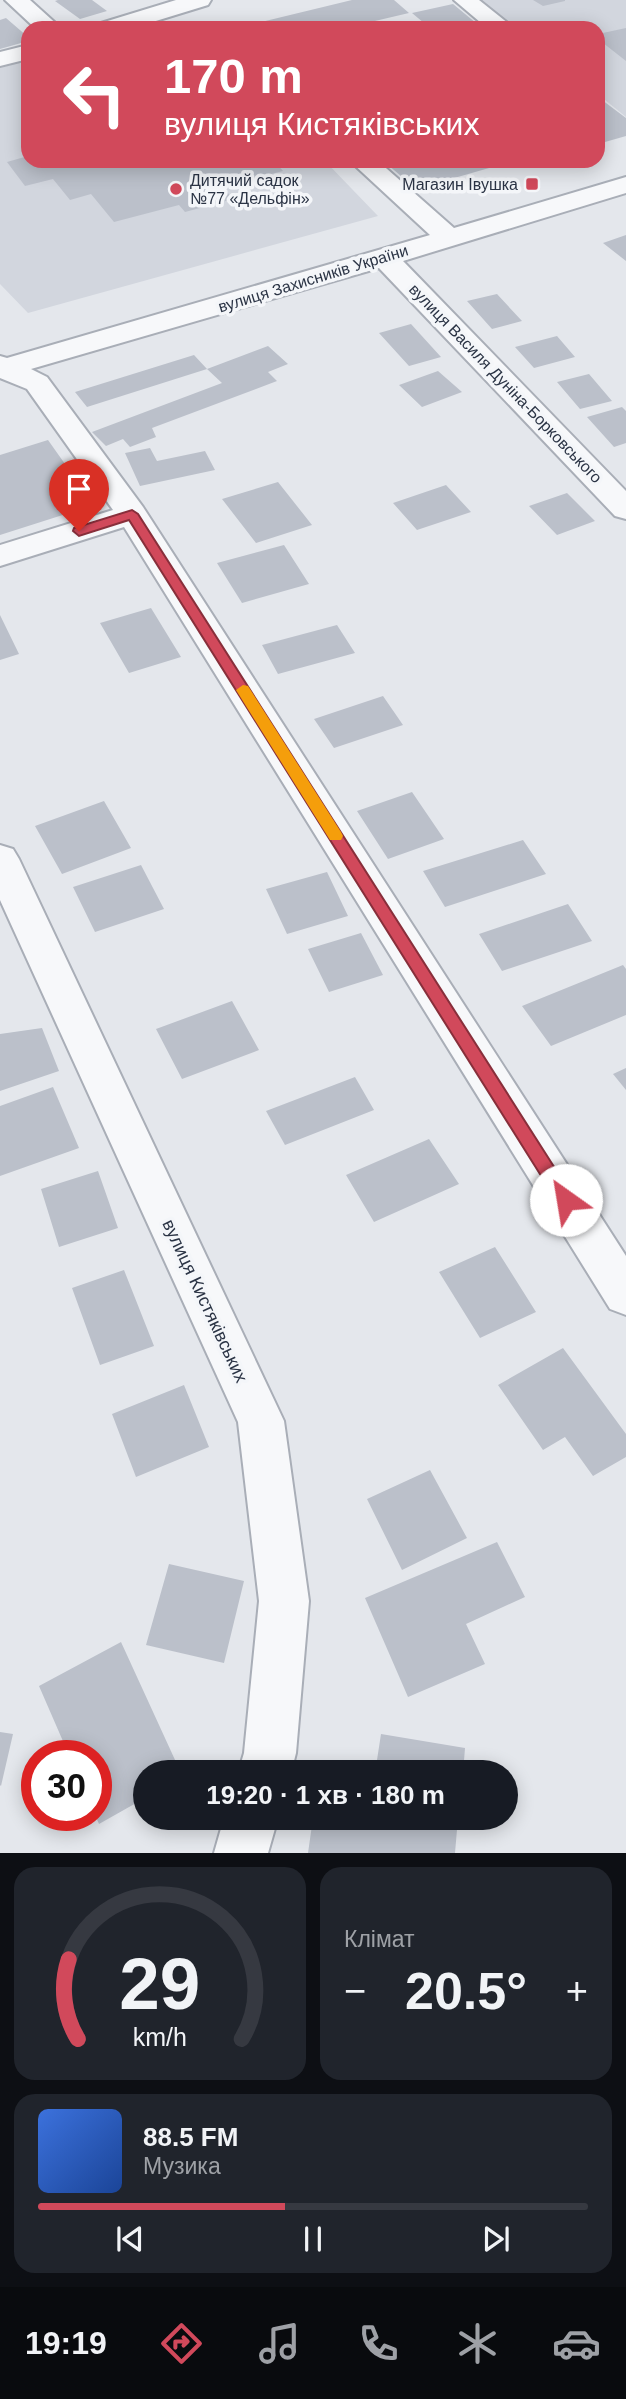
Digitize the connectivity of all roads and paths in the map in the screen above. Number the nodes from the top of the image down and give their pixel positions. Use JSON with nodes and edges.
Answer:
{"nodes":[{"id":1,"x":16,"y":0,"type":"edge"},
{"id":2,"x":200,"y":0,"type":"edge"},
{"id":3,"x":466,"y":0,"type":"edge"},
{"id":4,"x":41,"y":21,"type":"edge"},
{"id":5,"x":148,"y":21,"type":"edge"},
{"id":6,"x":493,"y":21,"type":"edge"},
{"id":7,"x":21,"y":54,"type":"edge"},
{"id":8,"x":0,"y":59,"type":"edge"},
{"id":9,"x":371,"y":168,"type":"edge"},
{"id":10,"x":626,"y":185,"type":"edge"},
{"id":11,"x":449,"y":238,"type":"junction"},
{"id":12,"x":385,"y":258,"type":"junction"},
{"id":13,"x":1,"y":367,"type":"edge"},
{"id":14,"x":626,"y":509,"type":"edge"},
{"id":15,"x":132,"y":514,"type":"junction"},
{"id":16,"x":0,"y":556,"type":"edge"},
{"id":17,"x":0,"y":859,"type":"edge"},
{"id":18,"x":626,"y":1295,"type":"edge"},
{"id":19,"x":268,"y":1760,"type":"edge"},
{"id":20,"x":248,"y":1830,"type":"edge"},
{"id":21,"x":242,"y":1853,"type":"edge"}],
"edges":[{"from":1,"to":4,"type":"street"},
{"from":2,"to":5,"type":"street"},
{"from":3,"to":6,"type":"street"},
{"from":7,"to":8,"type":"street"},
{"from":9,"to":11,"type":"street"},
{"from":10,"to":11,"type":"street","name":"вулиця Захисників України"},
{"from":11,"to":12,"type":"street","name":"вулиця Захисників України"},
{"from":12,"to":13,"type":"street","name":"вулиця Захисників України"},
{"from":12,"to":14,"type":"street","name":"вулиця Василя Дуніна-Борковського"},
{"from":13,"to":15,"type":"street"},
{"from":15,"to":16,"type":"street"},
{"from":15,"to":18,"type":"street"},
{"from":17,"to":19,"type":"street","name":"вулиця Кистяківських"},
{"from":20,"to":21,"type":"street"}]}
